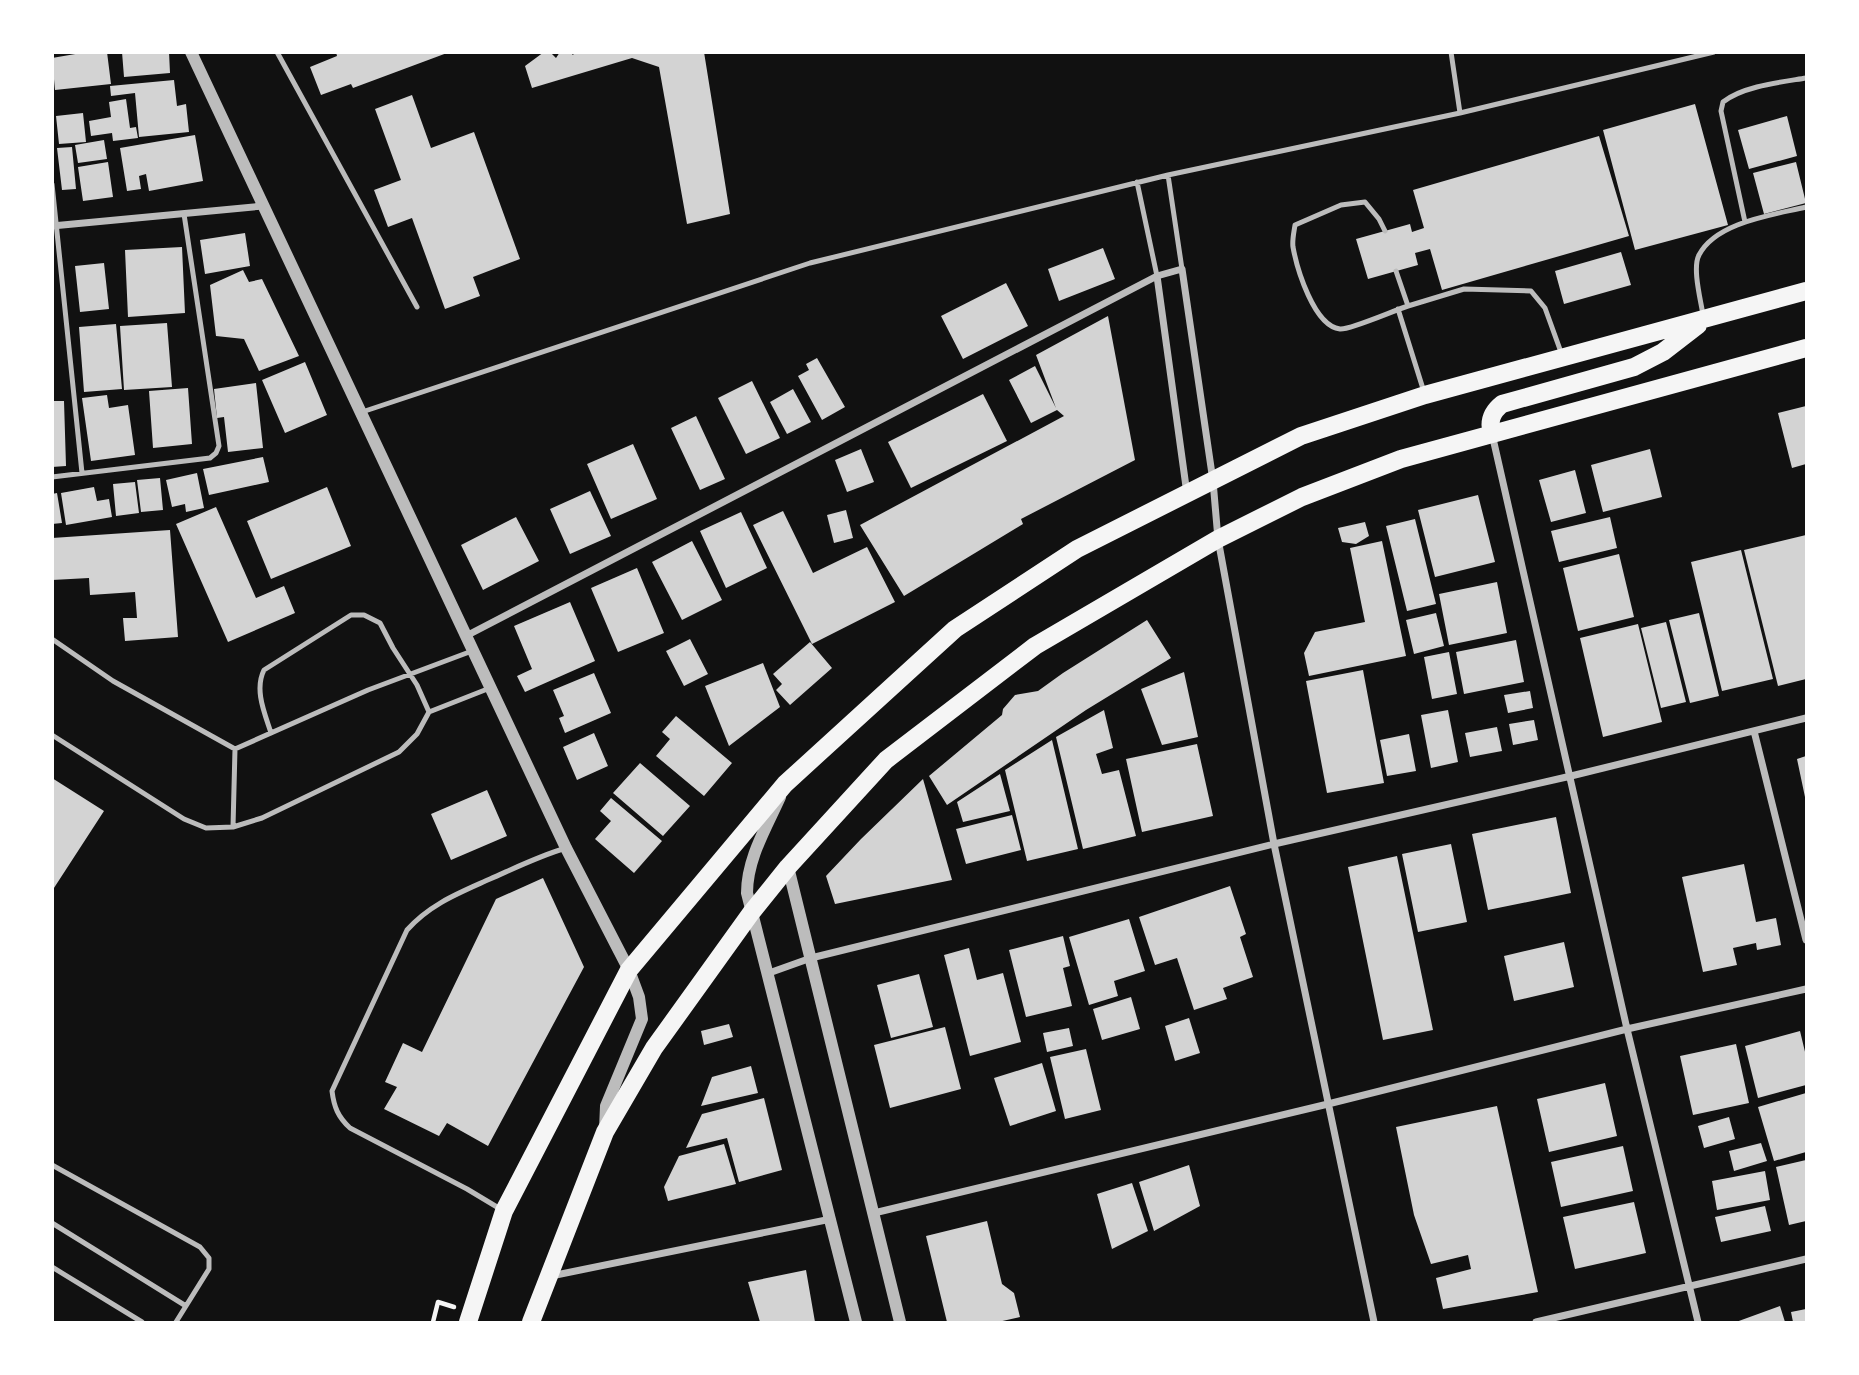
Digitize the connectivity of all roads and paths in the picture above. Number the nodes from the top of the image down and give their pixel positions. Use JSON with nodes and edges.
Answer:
{"nodes":[{"id":1,"x":191,"y":52,"type":"edge"},
{"id":2,"x":276,"y":52,"type":"edge"},
{"id":3,"x":1451,"y":52,"type":"edge"},
{"id":4,"x":1714,"y":52,"type":"edge"},
{"id":5,"x":1807,"y":78,"type":"edge"},
{"id":6,"x":1460,"y":113,"type":"junction"},
{"id":7,"x":1168,"y":175,"type":"junction"},
{"id":8,"x":1137,"y":182,"type":"junction"},
{"id":9,"x":52,"y":184,"type":"edge"},
{"id":10,"x":263,"y":206,"type":"junction"},
{"id":11,"x":1807,"y":207,"type":"edge"},
{"id":12,"x":184,"y":214,"type":"junction"},
{"id":13,"x":1745,"y":222,"type":"junction"},
{"id":14,"x":55,"y":226,"type":"edge"},
{"id":15,"x":1385,"y":231,"type":"dead end"},
{"id":16,"x":1182,"y":270,"type":"junction"},
{"id":17,"x":1396,"y":271,"type":"dead end"},
{"id":18,"x":1157,"y":276,"type":"junction"},
{"id":19,"x":1807,"y":291,"type":"edge"},
{"id":20,"x":1408,"y":306,"type":"junction"},
{"id":21,"x":417,"y":307,"type":"dead end"},
{"id":22,"x":1398,"y":309,"type":"junction"},
{"id":23,"x":1704,"y":320,"type":"junction"},
{"id":24,"x":1807,"y":348,"type":"edge"},
{"id":25,"x":1563,"y":358,"type":"junction"},
{"id":26,"x":1425,"y":395,"type":"junction"},
{"id":27,"x":360,"y":413,"type":"junction"},
{"id":28,"x":1492,"y":434,"type":"junction"},
{"id":29,"x":82,"y":473,"type":"junction"},
{"id":30,"x":52,"y":477,"type":"edge"},
{"id":31,"x":1213,"y":481,"type":"junction"},
{"id":32,"x":1187,"y":495,"type":"junction"},
{"id":33,"x":1218,"y":539,"type":"junction"},
{"id":34,"x":465,"y":636,"type":"junction"},
{"id":35,"x":52,"y":639,"type":"edge"},
{"id":36,"x":472,"y":651,"type":"junction"},
{"id":37,"x":410,"y":674,"type":"junction"},
{"id":38,"x":490,"y":688,"type":"junction"},
{"id":39,"x":429,"y":712,"type":"junction"},
{"id":40,"x":1807,"y":718,"type":"edge"},
{"id":41,"x":1754,"y":731,"type":"junction"},
{"id":42,"x":271,"y":733,"type":"junction"},
{"id":43,"x":52,"y":735,"type":"edge"},
{"id":44,"x":235,"y":749,"type":"junction"},
{"id":45,"x":1571,"y":776,"type":"junction"},
{"id":46,"x":785,"y":784,"type":"junction"},
{"id":47,"x":233,"y":827,"type":"junction"},
{"id":48,"x":1274,"y":844,"type":"junction"},
{"id":49,"x":566,"y":848,"type":"junction"},
{"id":50,"x":788,"y":867,"type":"junction"},
{"id":51,"x":751,"y":913,"type":"junction"},
{"id":52,"x":1807,"y":940,"type":"edge"},
{"id":53,"x":811,"y":958,"type":"junction"},
{"id":54,"x":629,"y":970,"type":"junction"},
{"id":55,"x":769,"y":973,"type":"junction"},
{"id":56,"x":1807,"y":989,"type":"edge"},
{"id":57,"x":1627,"y":1029,"type":"junction"},
{"id":58,"x":1328,"y":1104,"type":"junction"},
{"id":59,"x":605,"y":1132,"type":"junction"},
{"id":60,"x":52,"y":1165,"type":"edge"},
{"id":61,"x":504,"y":1211,"type":"junction"},
{"id":62,"x":874,"y":1213,"type":"junction"},
{"id":63,"x":831,"y":1219,"type":"junction"},
{"id":64,"x":52,"y":1223,"type":"edge"},
{"id":65,"x":1807,"y":1259,"type":"edge"},
{"id":66,"x":52,"y":1266,"type":"edge"},
{"id":67,"x":547,"y":1277,"type":"junction"},
{"id":68,"x":1690,"y":1286,"type":"junction"},
{"id":69,"x":438,"y":1302,"type":"dead end"},
{"id":70,"x":186,"y":1306,"type":"junction"},
{"id":71,"x":142,"y":1322,"type":"edge"},
{"id":72,"x":176,"y":1322,"type":"edge"},
{"id":73,"x":433,"y":1322,"type":"edge"},
{"id":74,"x":468,"y":1322,"type":"edge"},
{"id":75,"x":531,"y":1322,"type":"edge"},
{"id":76,"x":856,"y":1322,"type":"edge"},
{"id":77,"x":900,"y":1322,"type":"edge"},
{"id":78,"x":1374,"y":1322,"type":"edge"},
{"id":79,"x":1536,"y":1322,"type":"edge"},
{"id":80,"x":1698,"y":1322,"type":"edge"}],
"edges":[{"from":1,"to":10,"type":"street"},
{"from":2,"to":21,"type":"lane"},
{"from":3,"to":6,"type":"lane"},
{"from":4,"to":6,"type":"lane"},
{"from":5,"to":13,"type":"lane"},
{"from":6,"to":7,"type":"lane"},
{"from":7,"to":8,"type":"lane"},
{"from":7,"to":16,"type":"lane"},
{"from":8,"to":18,"type":"lane"},
{"from":8,"to":27,"type":"lane"},
{"from":9,"to":14,"type":"lane"},
{"from":10,"to":12,"type":"street"},
{"from":10,"to":27,"type":"street"},
{"from":11,"to":13,"type":"lane"},
{"from":12,"to":14,"type":"street"},
{"from":12,"to":29,"type":"lane"},
{"from":13,"to":23,"type":"lane"},
{"from":14,"to":29,"type":"lane"},
{"from":15,"to":22,"type":"lane"},
{"from":16,"to":18,"type":"street"},
{"from":16,"to":31,"type":"street"},
{"from":17,"to":20,"type":"lane"},
{"from":18,"to":32,"type":"street"},
{"from":18,"to":34,"type":"street"},
{"from":19,"to":23,"type":"highway"},
{"from":20,"to":22,"type":"lane"},
{"from":20,"to":25,"type":"lane"},
{"from":22,"to":26,"type":"lane"},
{"from":23,"to":25,"type":"highway"},
{"from":23,"to":28,"type":"highway"},
{"from":24,"to":28,"type":"highway"},
{"from":25,"to":26,"type":"highway"},
{"from":26,"to":31,"type":"highway"},
{"from":27,"to":34,"type":"street"},
{"from":28,"to":33,"type":"highway"},
{"from":28,"to":45,"type":"street"},
{"from":29,"to":30,"type":"lane"},
{"from":31,"to":32,"type":"highway"},
{"from":31,"to":33,"type":"street"},
{"from":32,"to":46,"type":"highway"},
{"from":33,"to":48,"type":"street"},
{"from":33,"to":50,"type":"highway"},
{"from":34,"to":36,"type":"street"},
{"from":35,"to":44,"type":"lane"},
{"from":36,"to":37,"type":"lane"},
{"from":36,"to":38,"type":"street"},
{"from":37,"to":39,"type":"lane"},
{"from":37,"to":42,"type":"lane"},
{"from":37,"to":42,"type":"lane"},
{"from":38,"to":39,"type":"lane"},
{"from":38,"to":49,"type":"street"},
{"from":39,"to":47,"type":"lane"},
{"from":40,"to":41,"type":"street"},
{"from":41,"to":45,"type":"street"},
{"from":41,"to":52,"type":"street"},
{"from":42,"to":44,"type":"lane"},
{"from":43,"to":47,"type":"lane"},
{"from":44,"to":47,"type":"lane"},
{"from":45,"to":48,"type":"street"},
{"from":45,"to":57,"type":"street"},
{"from":46,"to":51,"type":"street"},
{"from":46,"to":54,"type":"highway"},
{"from":48,"to":53,"type":"street"},
{"from":48,"to":58,"type":"street"},
{"from":49,"to":54,"type":"street"},
{"from":49,"to":61,"type":"lane"},
{"from":50,"to":51,"type":"highway"},
{"from":50,"to":53,"type":"street"},
{"from":51,"to":55,"type":"street"},
{"from":51,"to":59,"type":"highway"},
{"from":53,"to":55,"type":"street"},
{"from":53,"to":62,"type":"street"},
{"from":54,"to":59,"type":"street"},
{"from":54,"to":61,"type":"highway"},
{"from":55,"to":63,"type":"street"},
{"from":56,"to":57,"type":"street"},
{"from":57,"to":58,"type":"street"},
{"from":57,"to":68,"type":"street"},
{"from":58,"to":62,"type":"street"},
{"from":58,"to":78,"type":"street"},
{"from":59,"to":67,"type":"highway"},
{"from":60,"to":70,"type":"lane"},
{"from":61,"to":74,"type":"highway"},
{"from":62,"to":77,"type":"street"},
{"from":63,"to":67,"type":"street"},
{"from":63,"to":76,"type":"street"},
{"from":64,"to":70,"type":"lane"},
{"from":65,"to":68,"type":"street"},
{"from":66,"to":71,"type":"lane"},
{"from":67,"to":75,"type":"highway"},
{"from":68,"to":79,"type":"street"},
{"from":68,"to":80,"type":"street"},
{"from":69,"to":73,"type":"path"},
{"from":70,"to":72,"type":"lane"}]}
